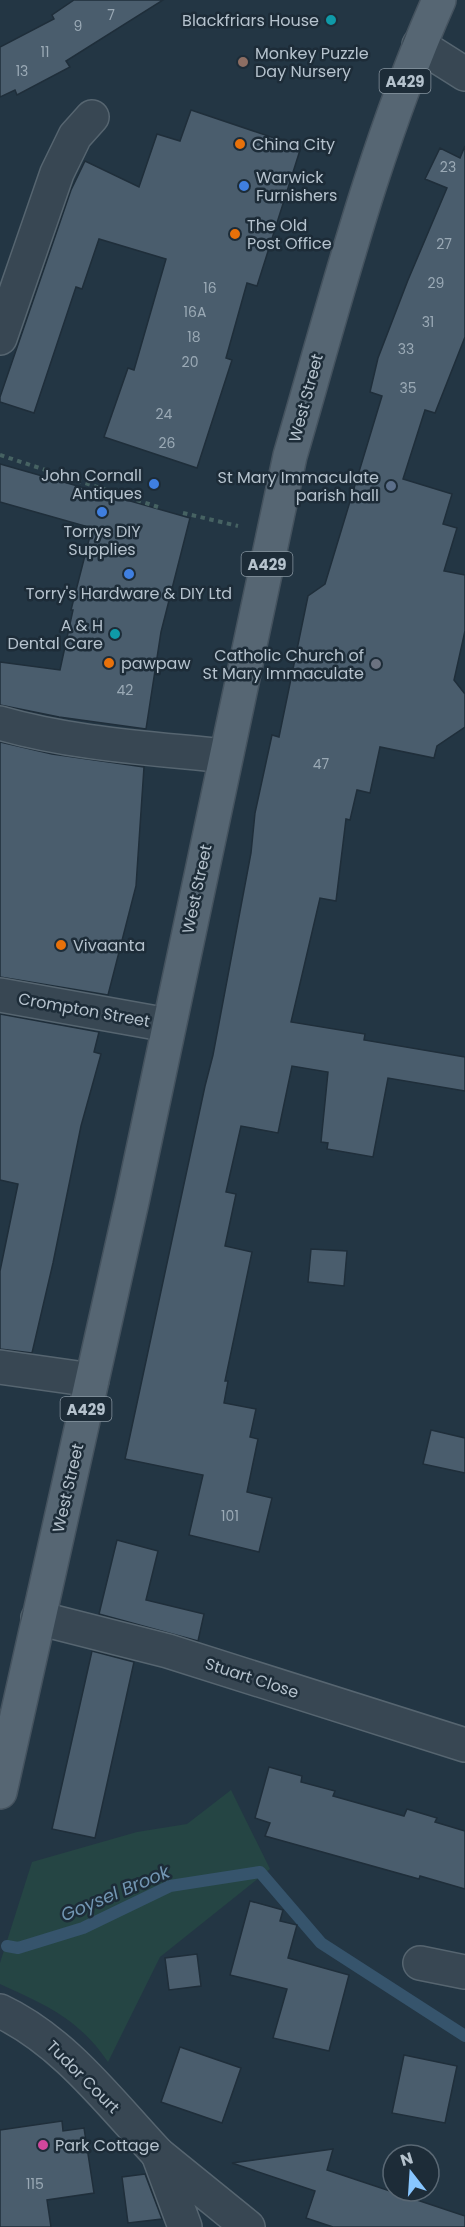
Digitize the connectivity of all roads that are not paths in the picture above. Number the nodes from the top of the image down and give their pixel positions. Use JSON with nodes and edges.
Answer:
{"nodes":[{"id":1,"x":439,"y":0,"type":"edge"},
{"id":2,"x":419,"y":45,"type":"junction"},
{"id":3,"x":465,"y":74,"type":"edge"},
{"id":4,"x":92,"y":117,"type":"dead end"},
{"id":5,"x":0,"y":338,"type":"edge"},
{"id":6,"x":0,"y":723,"type":"edge"},
{"id":7,"x":225,"y":756,"type":"junction"},
{"id":8,"x":0,"y":995,"type":"edge"},
{"id":9,"x":168,"y":1025,"type":"junction"},
{"id":10,"x":0,"y":1367,"type":"edge"},
{"id":11,"x":92,"y":1380,"type":"junction"},
{"id":12,"x":38,"y":1618,"type":"junction"},
{"id":13,"x":465,"y":1745,"type":"edge"},
{"id":14,"x":0,"y":1792,"type":"edge"},
{"id":15,"x":420,"y":1964,"type":"dead end"},
{"id":16,"x":465,"y":1972,"type":"edge"},
{"id":17,"x":0,"y":2011,"type":"edge"},
{"id":18,"x":158,"y":2154,"type":"junction"},
{"id":19,"x":185,"y":2227,"type":"edge"},
{"id":20,"x":248,"y":2227,"type":"edge"}],
"edges":[{"from":1,"to":2,"type":"main road","name":"West Street","number":"A429"},
{"from":2,"to":3,"type":"street"},
{"from":2,"to":7,"type":"main road","name":"West Street","number":"A429"},
{"from":4,"to":5,"type":"street"},
{"from":6,"to":7,"type":"street"},
{"from":7,"to":9,"type":"main road","name":"West Street","number":"A429"},
{"from":8,"to":9,"type":"street","name":"Crompton Street"},
{"from":9,"to":11,"type":"main road","name":"West Street","number":"A429"},
{"from":10,"to":11,"type":"street"},
{"from":11,"to":12,"type":"main road","name":"West Street","number":"A429"},
{"from":12,"to":13,"type":"street","name":"Stuart Close"},
{"from":12,"to":14,"type":"main road","name":"West Street","number":"A429"},
{"from":15,"to":16,"type":"street"},
{"from":17,"to":18,"type":"street","name":"Tudor Court"},
{"from":18,"to":19,"type":"street","name":"Tudor Court"},
{"from":18,"to":20,"type":"street","name":"Tudor Court"}]}
